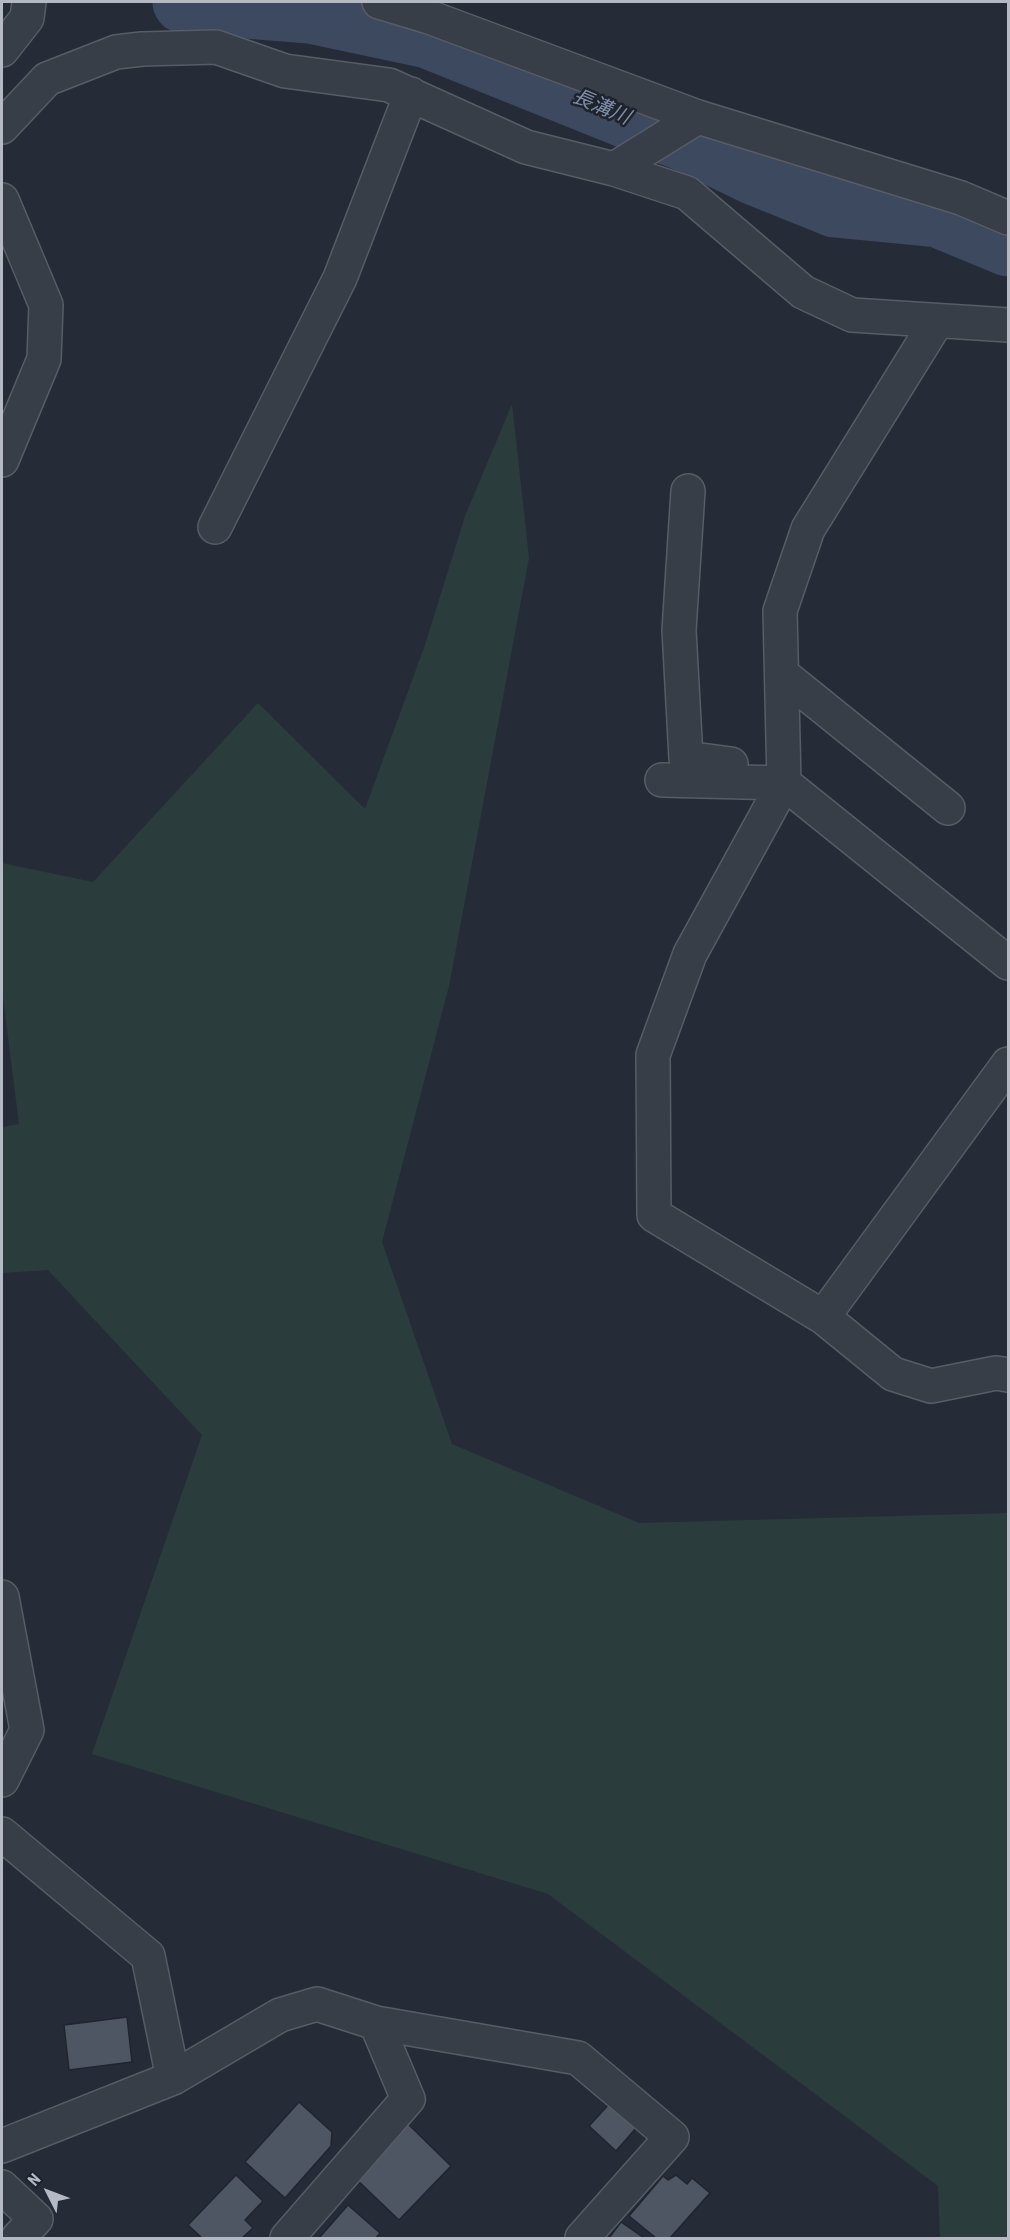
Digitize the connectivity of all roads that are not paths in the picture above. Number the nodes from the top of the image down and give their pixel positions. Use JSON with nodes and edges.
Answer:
{"nodes":[{"id":1,"x":29,"y":2,"type":"edge"},
{"id":2,"x":380,"y":2,"type":"edge"},
{"id":3,"x":2,"y":50,"type":"edge"},
{"id":4,"x":411,"y":94,"type":"junction"},
{"id":5,"x":698,"y":117,"type":"junction"},
{"id":6,"x":2,"y":127,"type":"edge"},
{"id":7,"x":614,"y":169,"type":"junction"},
{"id":8,"x":2,"y":200,"type":"edge"},
{"id":9,"x":1008,"y":218,"type":"edge"},
{"id":10,"x":937,"y":321,"type":"junction"},
{"id":11,"x":1008,"y":325,"type":"edge"},
{"id":12,"x":2,"y":460,"type":"edge"},
{"id":13,"x":688,"y":491,"type":"dead end"},
{"id":14,"x":214,"y":527,"type":"dead end"},
{"id":15,"x":782,"y":674,"type":"junction"},
{"id":16,"x":784,"y":777,"type":"junction"},
{"id":17,"x":662,"y":780,"type":"dead end"},
{"id":18,"x":948,"y":808,"type":"dead end"},
{"id":19,"x":1008,"y":963,"type":"edge"},
{"id":20,"x":1008,"y":1064,"type":"edge"},
{"id":21,"x":823,"y":1317,"type":"junction"},
{"id":22,"x":1008,"y":1375,"type":"edge"},
{"id":23,"x":2,"y":1597,"type":"edge"},
{"id":24,"x":2,"y":1780,"type":"edge"},
{"id":25,"x":2,"y":1834,"type":"edge"},
{"id":26,"x":376,"y":2023,"type":"junction"},
{"id":27,"x":173,"y":2078,"type":"junction"},
{"id":28,"x":2,"y":2146,"type":"edge"},
{"id":29,"x":2,"y":2187,"type":"edge"},
{"id":30,"x":18,"y":2238,"type":"edge"},
{"id":31,"x":287,"y":2238,"type":"edge"},
{"id":32,"x":582,"y":2238,"type":"edge"}],
"edges":[{"from":1,"to":3,"type":"street"},
{"from":2,"to":5,"type":"street"},
{"from":4,"to":6,"type":"street"},
{"from":4,"to":7,"type":"street"},
{"from":4,"to":14,"type":"street"},
{"from":5,"to":7,"type":"street"},
{"from":5,"to":9,"type":"street"},
{"from":7,"to":10,"type":"street"},
{"from":8,"to":12,"type":"street"},
{"from":10,"to":11,"type":"street"},
{"from":10,"to":15,"type":"street"},
{"from":13,"to":16,"type":"street"},
{"from":15,"to":16,"type":"street"},
{"from":15,"to":18,"type":"street"},
{"from":16,"to":17,"type":"street"},
{"from":16,"to":19,"type":"street"},
{"from":16,"to":21,"type":"street"},
{"from":20,"to":21,"type":"street"},
{"from":21,"to":22,"type":"street"},
{"from":23,"to":24,"type":"street"},
{"from":25,"to":27,"type":"street"},
{"from":26,"to":27,"type":"street"},
{"from":26,"to":31,"type":"street"},
{"from":26,"to":32,"type":"street"},
{"from":27,"to":28,"type":"street"},
{"from":29,"to":30,"type":"street"}]}
